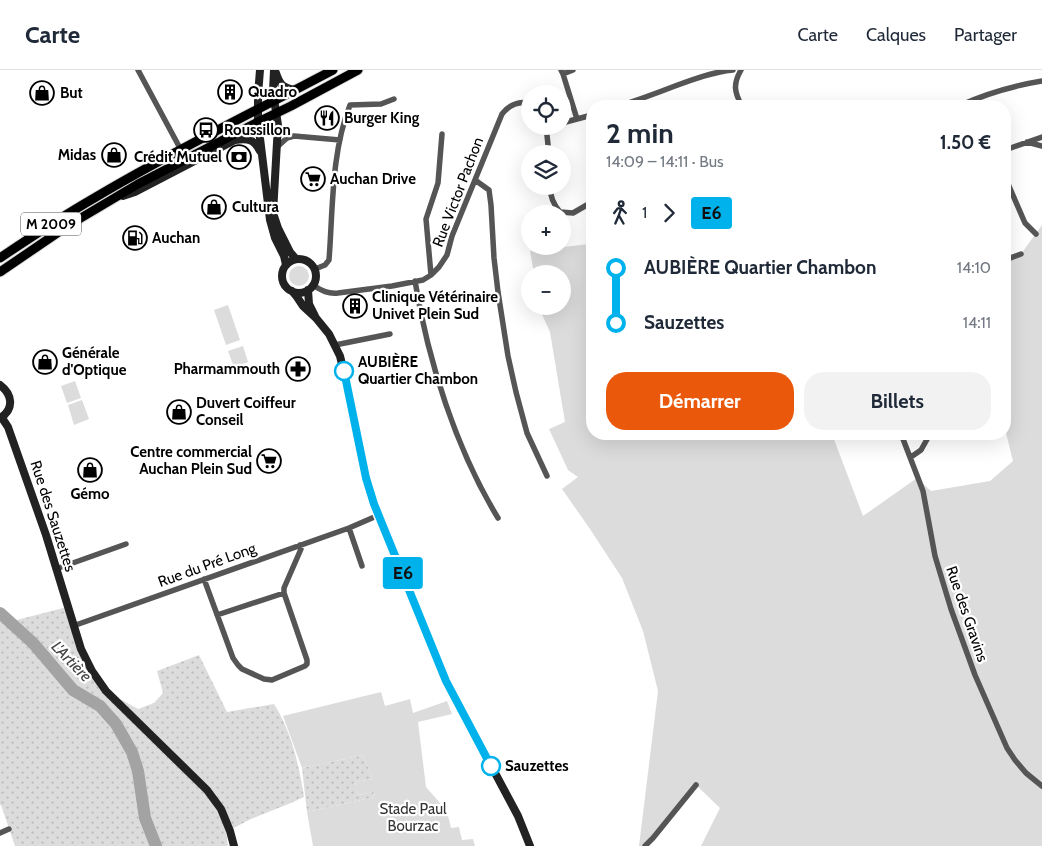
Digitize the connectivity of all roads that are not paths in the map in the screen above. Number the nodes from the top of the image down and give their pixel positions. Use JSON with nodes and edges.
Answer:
{"nodes":[{"id":1,"x":138,"y":70,"type":"edge"},
{"id":2,"x":260,"y":70,"type":"edge"},
{"id":3,"x":274,"y":70,"type":"edge"},
{"id":4,"x":333,"y":70,"type":"edge"},
{"id":5,"x":358,"y":70,"type":"edge"},
{"id":6,"x":573,"y":70,"type":"edge"},
{"id":7,"x":733,"y":70,"type":"edge"},
{"id":8,"x":741,"y":70,"type":"edge"},
{"id":9,"x":562,"y":72,"type":"edge"},
{"id":10,"x":1042,"y":81,"type":"edge"},
{"id":11,"x":295,"y":90,"type":"junction"},
{"id":12,"x":394,"y":99,"type":"dead end"},
{"id":13,"x":274,"y":100,"type":"junction"},
{"id":14,"x":637,"y":100,"type":"edge"},
{"id":15,"x":739,"y":100,"type":"edge"},
{"id":16,"x":976,"y":100,"type":"edge"},
{"id":17,"x":521,"y":102,"type":"edge"},
{"id":18,"x":257,"y":108,"type":"junction"},
{"id":19,"x":277,"y":113,"type":"junction"},
{"id":20,"x":586,"y":117,"type":"edge"},
{"id":21,"x":577,"y":119,"type":"junction"},
{"id":22,"x":571,"y":121,"type":"edge"},
{"id":23,"x":258,"y":122,"type":"junction"},
{"id":24,"x":442,"y":134,"type":"dead end"},
{"id":25,"x":1042,"y":137,"type":"edge"},
{"id":26,"x":340,"y":140,"type":"junction"},
{"id":27,"x":227,"y":141,"type":"junction"},
{"id":28,"x":1027,"y":142,"type":"junction"},
{"id":29,"x":1042,"y":146,"type":"edge"},
{"id":30,"x":276,"y":148,"type":"junction"},
{"id":31,"x":1011,"y":148,"type":"edge"},
{"id":32,"x":181,"y":150,"type":"junction"},
{"id":33,"x":263,"y":158,"type":"junction"},
{"id":34,"x":475,"y":180,"type":"junction"},
{"id":35,"x":1011,"y":191,"type":"edge"},
{"id":36,"x":551,"y":195,"type":"edge"},
{"id":37,"x":112,"y":199,"type":"junction"},
{"id":38,"x":586,"y":205,"type":"edge"},
{"id":39,"x":1036,"y":234,"type":"dead end"},
{"id":40,"x":1021,"y":254,"type":"dead end"},
{"id":41,"x":0,"y":258,"type":"edge"},
{"id":42,"x":1011,"y":258,"type":"edge"},
{"id":43,"x":296,"y":259,"type":"junction"},
{"id":44,"x":286,"y":265,"type":"junction"},
{"id":45,"x":315,"y":269,"type":"junction"},
{"id":46,"x":0,"y":272,"type":"edge"},
{"id":47,"x":431,"y":274,"type":"junction"},
{"id":48,"x":416,"y":281,"type":"junction"},
{"id":49,"x":311,"y":288,"type":"junction"},
{"id":50,"x":292,"y":291,"type":"junction"},
{"id":51,"x":316,"y":318,"type":"junction"},
{"id":52,"x":390,"y":334,"type":"dead end"},
{"id":53,"x":335,"y":346,"type":"junction"},
{"id":54,"x":0,"y":385,"type":"edge"},
{"id":55,"x":1,"y":418,"type":"edge"},
{"id":56,"x":903,"y":440,"type":"edge"},
{"id":57,"x":927,"y":440,"type":"edge"},
{"id":58,"x":911,"y":458,"type":"junction"},
{"id":59,"x":547,"y":476,"type":"dead end"},
{"id":60,"x":378,"y":515,"type":"junction"},
{"id":61,"x":498,"y":518,"type":"dead end"},
{"id":62,"x":349,"y":528,"type":"junction"},
{"id":63,"x":126,"y":544,"type":"dead end"},
{"id":64,"x":300,"y":545,"type":"junction"},
{"id":65,"x":362,"y":566,"type":"dead end"},
{"id":66,"x":56,"y":569,"type":"junction"},
{"id":67,"x":204,"y":579,"type":"junction"},
{"id":68,"x":284,"y":593,"type":"junction"},
{"id":69,"x":217,"y":615,"type":"junction"},
{"id":70,"x":73,"y":626,"type":"junction"},
{"id":71,"x":696,"y":785,"type":"dead end"},
{"id":72,"x":1042,"y":786,"type":"edge"},
{"id":73,"x":9,"y":829,"type":"dead end"},
{"id":74,"x":0,"y":833,"type":"edge"},
{"id":75,"x":234,"y":846,"type":"edge"},
{"id":76,"x":530,"y":846,"type":"edge"},
{"id":77,"x":645,"y":846,"type":"edge"}],
"edges":[{"from":1,"to":32,"type":"street"},
{"from":2,"to":18,"type":"main road"},
{"from":3,"to":11,"type":"main road"},
{"from":3,"to":13,"type":"main road"},
{"from":4,"to":11,"type":"main road","number":"M 2009"},
{"from":5,"to":19,"type":"main road","number":"M 2009"},
{"from":6,"to":9,"type":"street"},
{"from":7,"to":14,"type":"street"},
{"from":8,"to":15,"type":"street"},
{"from":9,"to":21,"type":"street"},
{"from":10,"to":16,"type":"street"},
{"from":11,"to":13,"type":"main road","number":"M 2009"},
{"from":12,"to":26,"type":"street"},
{"from":13,"to":18,"type":"main road","number":"M 2009"},
{"from":13,"to":19,"type":"main road"},
{"from":17,"to":34,"type":"street","name":"Rue Victor Pachon"},
{"from":18,"to":23,"type":"main road"},
{"from":18,"to":32,"type":"main road","number":"M 2009"},
{"from":19,"to":23,"type":"main road","number":"M 2009"},
{"from":19,"to":30,"type":"main road"},
{"from":20,"to":21,"type":"street"},
{"from":21,"to":22,"type":"street"},
{"from":23,"to":27,"type":"main road","number":"M 2009"},
{"from":23,"to":33,"type":"main road"},
{"from":24,"to":47,"type":"street"},
{"from":25,"to":28,"type":"street"},
{"from":26,"to":30,"type":"street"},
{"from":26,"to":45,"type":"street"},
{"from":27,"to":33,"type":"main road"},
{"from":27,"to":37,"type":"main road","number":"M 2009"},
{"from":27,"to":37,"type":"main road"},
{"from":28,"to":29,"type":"street"},
{"from":28,"to":31,"type":"street"},
{"from":30,"to":43,"type":"main road"},
{"from":32,"to":41,"type":"main road","number":"M 2009"},
{"from":33,"to":44,"type":"main road"},
{"from":34,"to":47,"type":"street","name":"Rue Victor Pachon"},
{"from":34,"to":59,"type":"street"},
{"from":35,"to":39,"type":"street"},
{"from":36,"to":38,"type":"street"},
{"from":37,"to":46,"type":"main road","number":"M 2009"},
{"from":40,"to":42,"type":"street"},
{"from":43,"to":44,"type":"main road"},
{"from":43,"to":45,"type":"main road"},
{"from":44,"to":50,"type":"main road"},
{"from":45,"to":49,"type":"main road"},
{"from":47,"to":48,"type":"street","name":"Rue Victor Pachon"},
{"from":48,"to":49,"type":"street","name":"Rue Victor Pachon"},
{"from":48,"to":61,"type":"street"},
{"from":49,"to":50,"type":"main road"},
{"from":49,"to":51,"type":"main road"},
{"from":50,"to":51,"type":"main road"},
{"from":51,"to":53,"type":"main road"},
{"from":52,"to":53,"type":"street"},
{"from":53,"to":60,"type":"main road"},
{"from":54,"to":55,"type":"main road"},
{"from":55,"to":66,"type":"main road","name":"Rue des Sauzettes"},
{"from":56,"to":58,"type":"street","name":"Rue des Gravins"},
{"from":57,"to":58,"type":"street"},
{"from":58,"to":72,"type":"street","name":"Rue des Gravins"},
{"from":60,"to":62,"type":"street","name":"Rue du Pré Long"},
{"from":60,"to":76,"type":"main road"},
{"from":62,"to":64,"type":"street","name":"Rue du Pré Long"},
{"from":62,"to":65,"type":"street"},
{"from":63,"to":66,"type":"street"},
{"from":64,"to":67,"type":"street","name":"Rue du Pré Long"},
{"from":64,"to":68,"type":"street"},
{"from":66,"to":70,"type":"main road","name":"Rue des Sauzettes"},
{"from":67,"to":69,"type":"street"},
{"from":67,"to":70,"type":"street","name":"Rue du Pré Long"},
{"from":68,"to":69,"type":"street"},
{"from":68,"to":69,"type":"street"},
{"from":70,"to":75,"type":"main road","name":"Rue des Sauzettes"},
{"from":71,"to":77,"type":"street"},
{"from":73,"to":74,"type":"street"}]}
